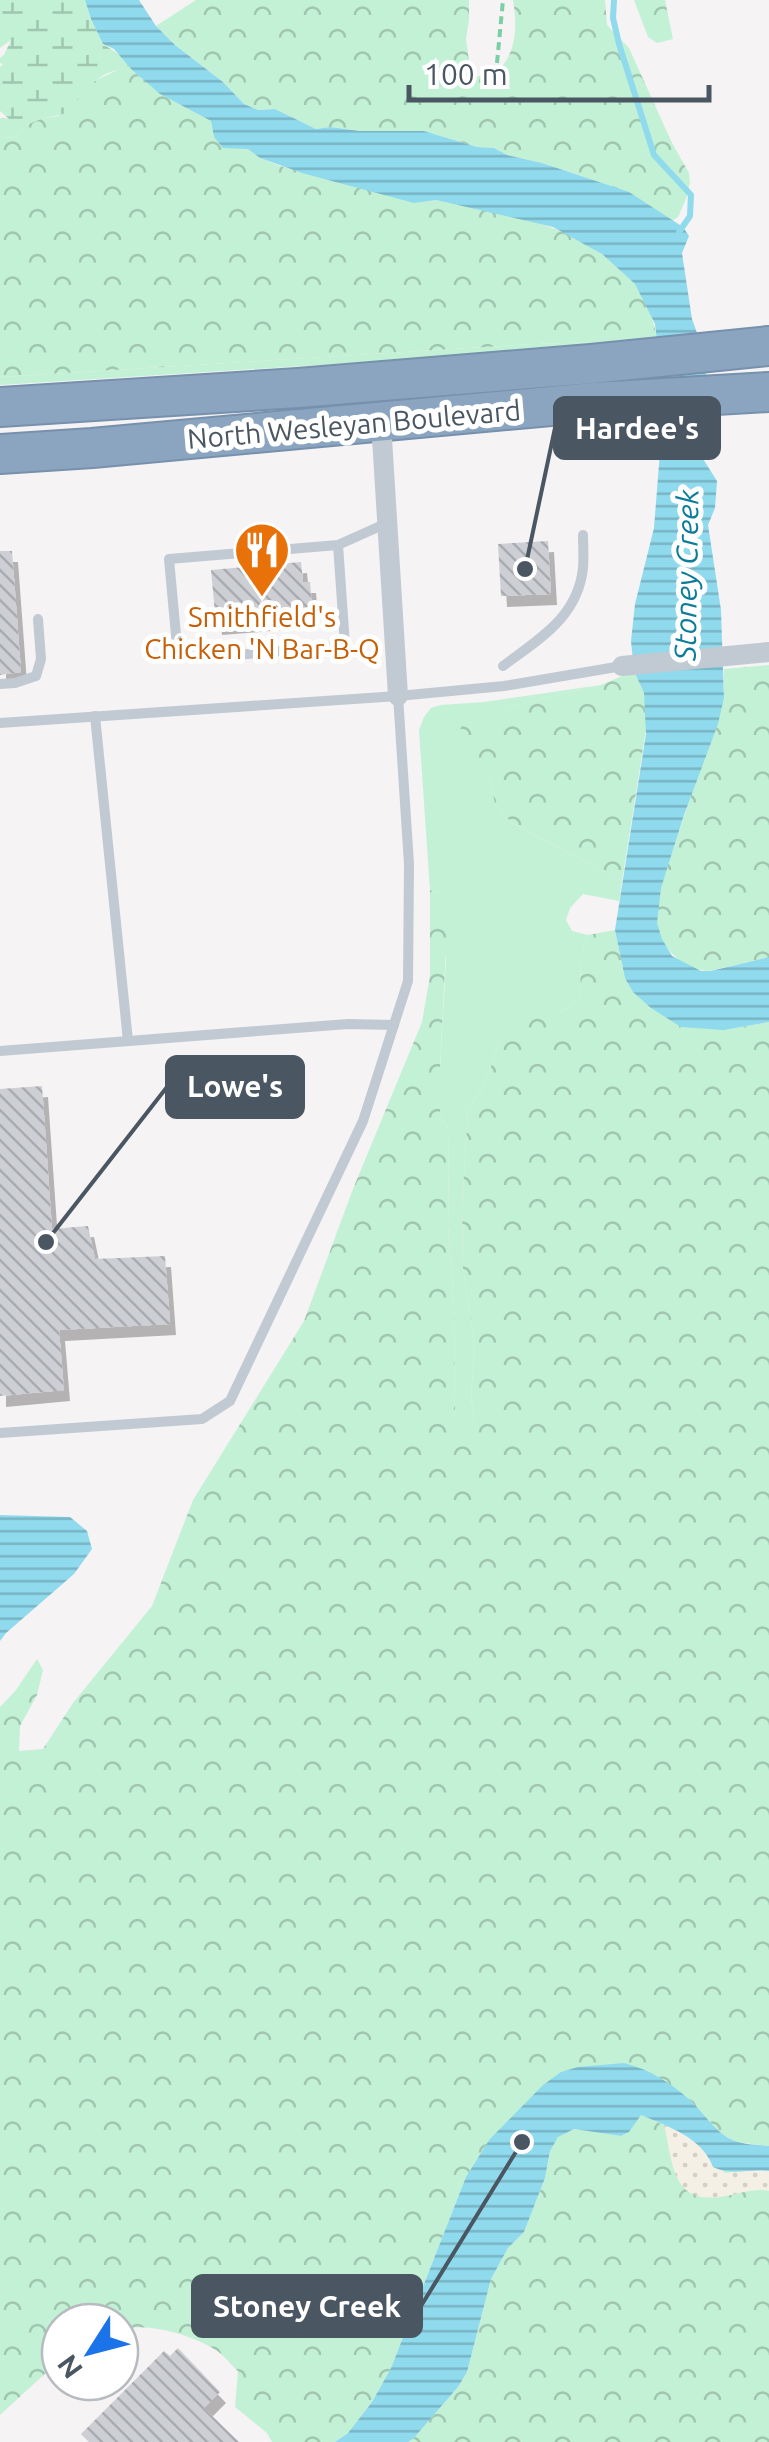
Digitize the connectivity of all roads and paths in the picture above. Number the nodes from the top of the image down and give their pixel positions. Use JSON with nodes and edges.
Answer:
{"nodes":[{"id":1,"x":503,"y":0,"type":"edge"},
{"id":2,"x":497,"y":63,"type":"dead end"},
{"id":3,"x":760,"y":347,"type":"edge"},
{"id":4,"x":760,"y":392,"type":"edge"},
{"id":5,"x":88,"y":402,"type":"junction"},
{"id":6,"x":0,"y":406,"type":"edge"},
{"id":7,"x":381,"y":422,"type":"junction"},
{"id":8,"x":92,"y":448,"type":"junction"},
{"id":9,"x":0,"y":454,"type":"edge"},
{"id":10,"x":387,"y":523,"type":"junction"},
{"id":11,"x":583,"y":535,"type":"dead end"},
{"id":12,"x":338,"y":545,"type":"junction"},
{"id":13,"x":38,"y":620,"type":"dead end"},
{"id":14,"x":769,"y":652,"type":"edge"},
{"id":15,"x":503,"y":666,"type":"dead end"},
{"id":16,"x":622,"y":666,"type":"joint"},
{"id":17,"x":0,"y":684,"type":"edge"},
{"id":18,"x":398,"y":696,"type":"junction"},
{"id":19,"x":95,"y":716,"type":"junction"},
{"id":20,"x":0,"y":724,"type":"edge"},
{"id":21,"x":394,"y":1025,"type":"junction"},
{"id":22,"x":128,"y":1041,"type":"junction"},
{"id":23,"x":0,"y":1051,"type":"edge"},
{"id":24,"x":0,"y":1433,"type":"edge"}],
"edges":[{"from":1,"to":2,"type":"path"},
{"from":3,"to":5,"type":"highway","name":"North Wesleyan Boulevard"},
{"from":4,"to":7,"type":"highway","name":"North Wesleyan Boulevard"},
{"from":5,"to":6,"type":"highway","name":"North Wesleyan Boulevard"},
{"from":5,"to":8,"type":"highway"},
{"from":7,"to":8,"type":"highway","name":"North Wesleyan Boulevard"},
{"from":7,"to":10,"type":"street"},
{"from":8,"to":9,"type":"highway","name":"North Wesleyan Boulevard"},
{"from":10,"to":12,"type":"lane"},
{"from":10,"to":18,"type":"street"},
{"from":11,"to":15,"type":"lane"},
{"from":12,"to":12,"type":"lane"},
{"from":13,"to":17,"type":"lane"},
{"from":14,"to":16,"type":"street"},
{"from":16,"to":18,"type":"lane"},
{"from":18,"to":19,"type":"lane"},
{"from":18,"to":21,"type":"lane"},
{"from":19,"to":20,"type":"lane"},
{"from":19,"to":22,"type":"lane"},
{"from":21,"to":22,"type":"lane"},
{"from":21,"to":24,"type":"lane"},
{"from":22,"to":23,"type":"lane"}]}
